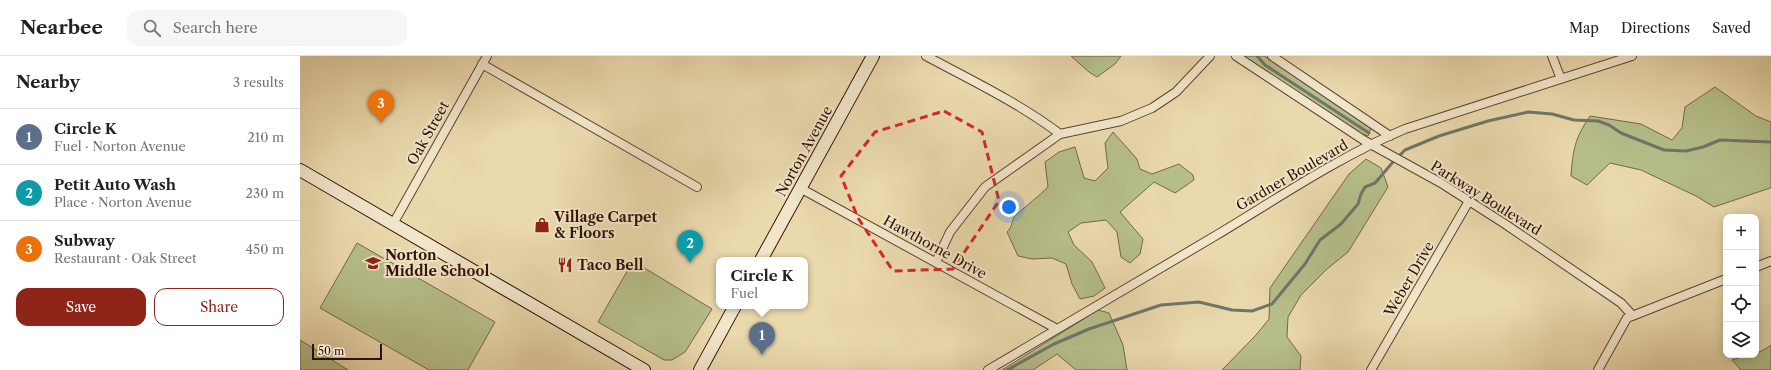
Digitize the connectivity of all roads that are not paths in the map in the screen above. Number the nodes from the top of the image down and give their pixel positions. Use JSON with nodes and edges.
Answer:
{"nodes":[{"id":1,"x":487,"y":56,"type":"edge"},
{"id":2,"x":873,"y":56,"type":"edge"},
{"id":3,"x":926,"y":56,"type":"edge"},
{"id":4,"x":1210,"y":56,"type":"edge"},
{"id":5,"x":1236,"y":56,"type":"edge"},
{"id":6,"x":1272,"y":56,"type":"edge"},
{"id":7,"x":1552,"y":56,"type":"edge"},
{"id":8,"x":1632,"y":56,"type":"edge"},
{"id":9,"x":482,"y":64,"type":"junction"},
{"id":10,"x":1561,"y":79,"type":"junction"},
{"id":11,"x":1060,"y":134,"type":"junction"},
{"id":12,"x":1390,"y":136,"type":"junction"},
{"id":13,"x":1371,"y":145,"type":"junction"},
{"id":14,"x":300,"y":170,"type":"edge"},
{"id":15,"x":697,"y":187,"type":"dead end"},
{"id":16,"x":800,"y":188,"type":"junction"},
{"id":17,"x":1469,"y":201,"type":"junction"},
{"id":18,"x":393,"y":224,"type":"junction"},
{"id":19,"x":763,"y":257,"type":"edge"},
{"id":20,"x":1771,"y":261,"type":"edge"},
{"id":21,"x":936,"y":262,"type":"junction"},
{"id":22,"x":1759,"y":266,"type":"edge"},
{"id":23,"x":1723,"y":280,"type":"edge"},
{"id":24,"x":733,"y":309,"type":"edge"},
{"id":25,"x":1632,"y":315,"type":"junction"},
{"id":26,"x":1057,"y":329,"type":"junction"},
{"id":27,"x":644,"y":370,"type":"edge"},
{"id":28,"x":700,"y":370,"type":"edge"},
{"id":29,"x":988,"y":370,"type":"edge"},
{"id":30,"x":1371,"y":370,"type":"edge"},
{"id":31,"x":1598,"y":370,"type":"edge"}],
"edges":[{"from":1,"to":9,"type":"street","name":"Oak Street"},
{"from":2,"to":16,"type":"main road","name":"Norton Avenue"},
{"from":3,"to":11,"type":"street"},
{"from":4,"to":11,"type":"street"},
{"from":5,"to":13,"type":"street","name":"Parkway Boulevard"},
{"from":6,"to":12,"type":"street"},
{"from":7,"to":10,"type":"street"},
{"from":8,"to":10,"type":"street","name":"Gardner Boulevard"},
{"from":9,"to":15,"type":"street"},
{"from":9,"to":18,"type":"street","name":"Oak Street"},
{"from":10,"to":12,"type":"street","name":"Gardner Boulevard"},
{"from":11,"to":21,"type":"street"},
{"from":12,"to":13,"type":"street","name":"Gardner Boulevard"},
{"from":13,"to":17,"type":"street","name":"Parkway Boulevard"},
{"from":13,"to":26,"type":"street","name":"Gardner Boulevard"},
{"from":14,"to":18,"type":"main road"},
{"from":16,"to":19,"type":"main road","name":"Norton Avenue"},
{"from":16,"to":21,"type":"street","name":"Hawthorne Drive"},
{"from":17,"to":25,"type":"street","name":"Parkway Boulevard"},
{"from":17,"to":30,"type":"street","name":"Weber Drive"},
{"from":18,"to":27,"type":"main road"},
{"from":20,"to":22,"type":"street"},
{"from":21,"to":26,"type":"street","name":"Hawthorne Drive"},
{"from":23,"to":25,"type":"street"},
{"from":24,"to":28,"type":"main road"},
{"from":25,"to":31,"type":"street"},
{"from":26,"to":29,"type":"street","name":"Gardner Boulevard"}]}
